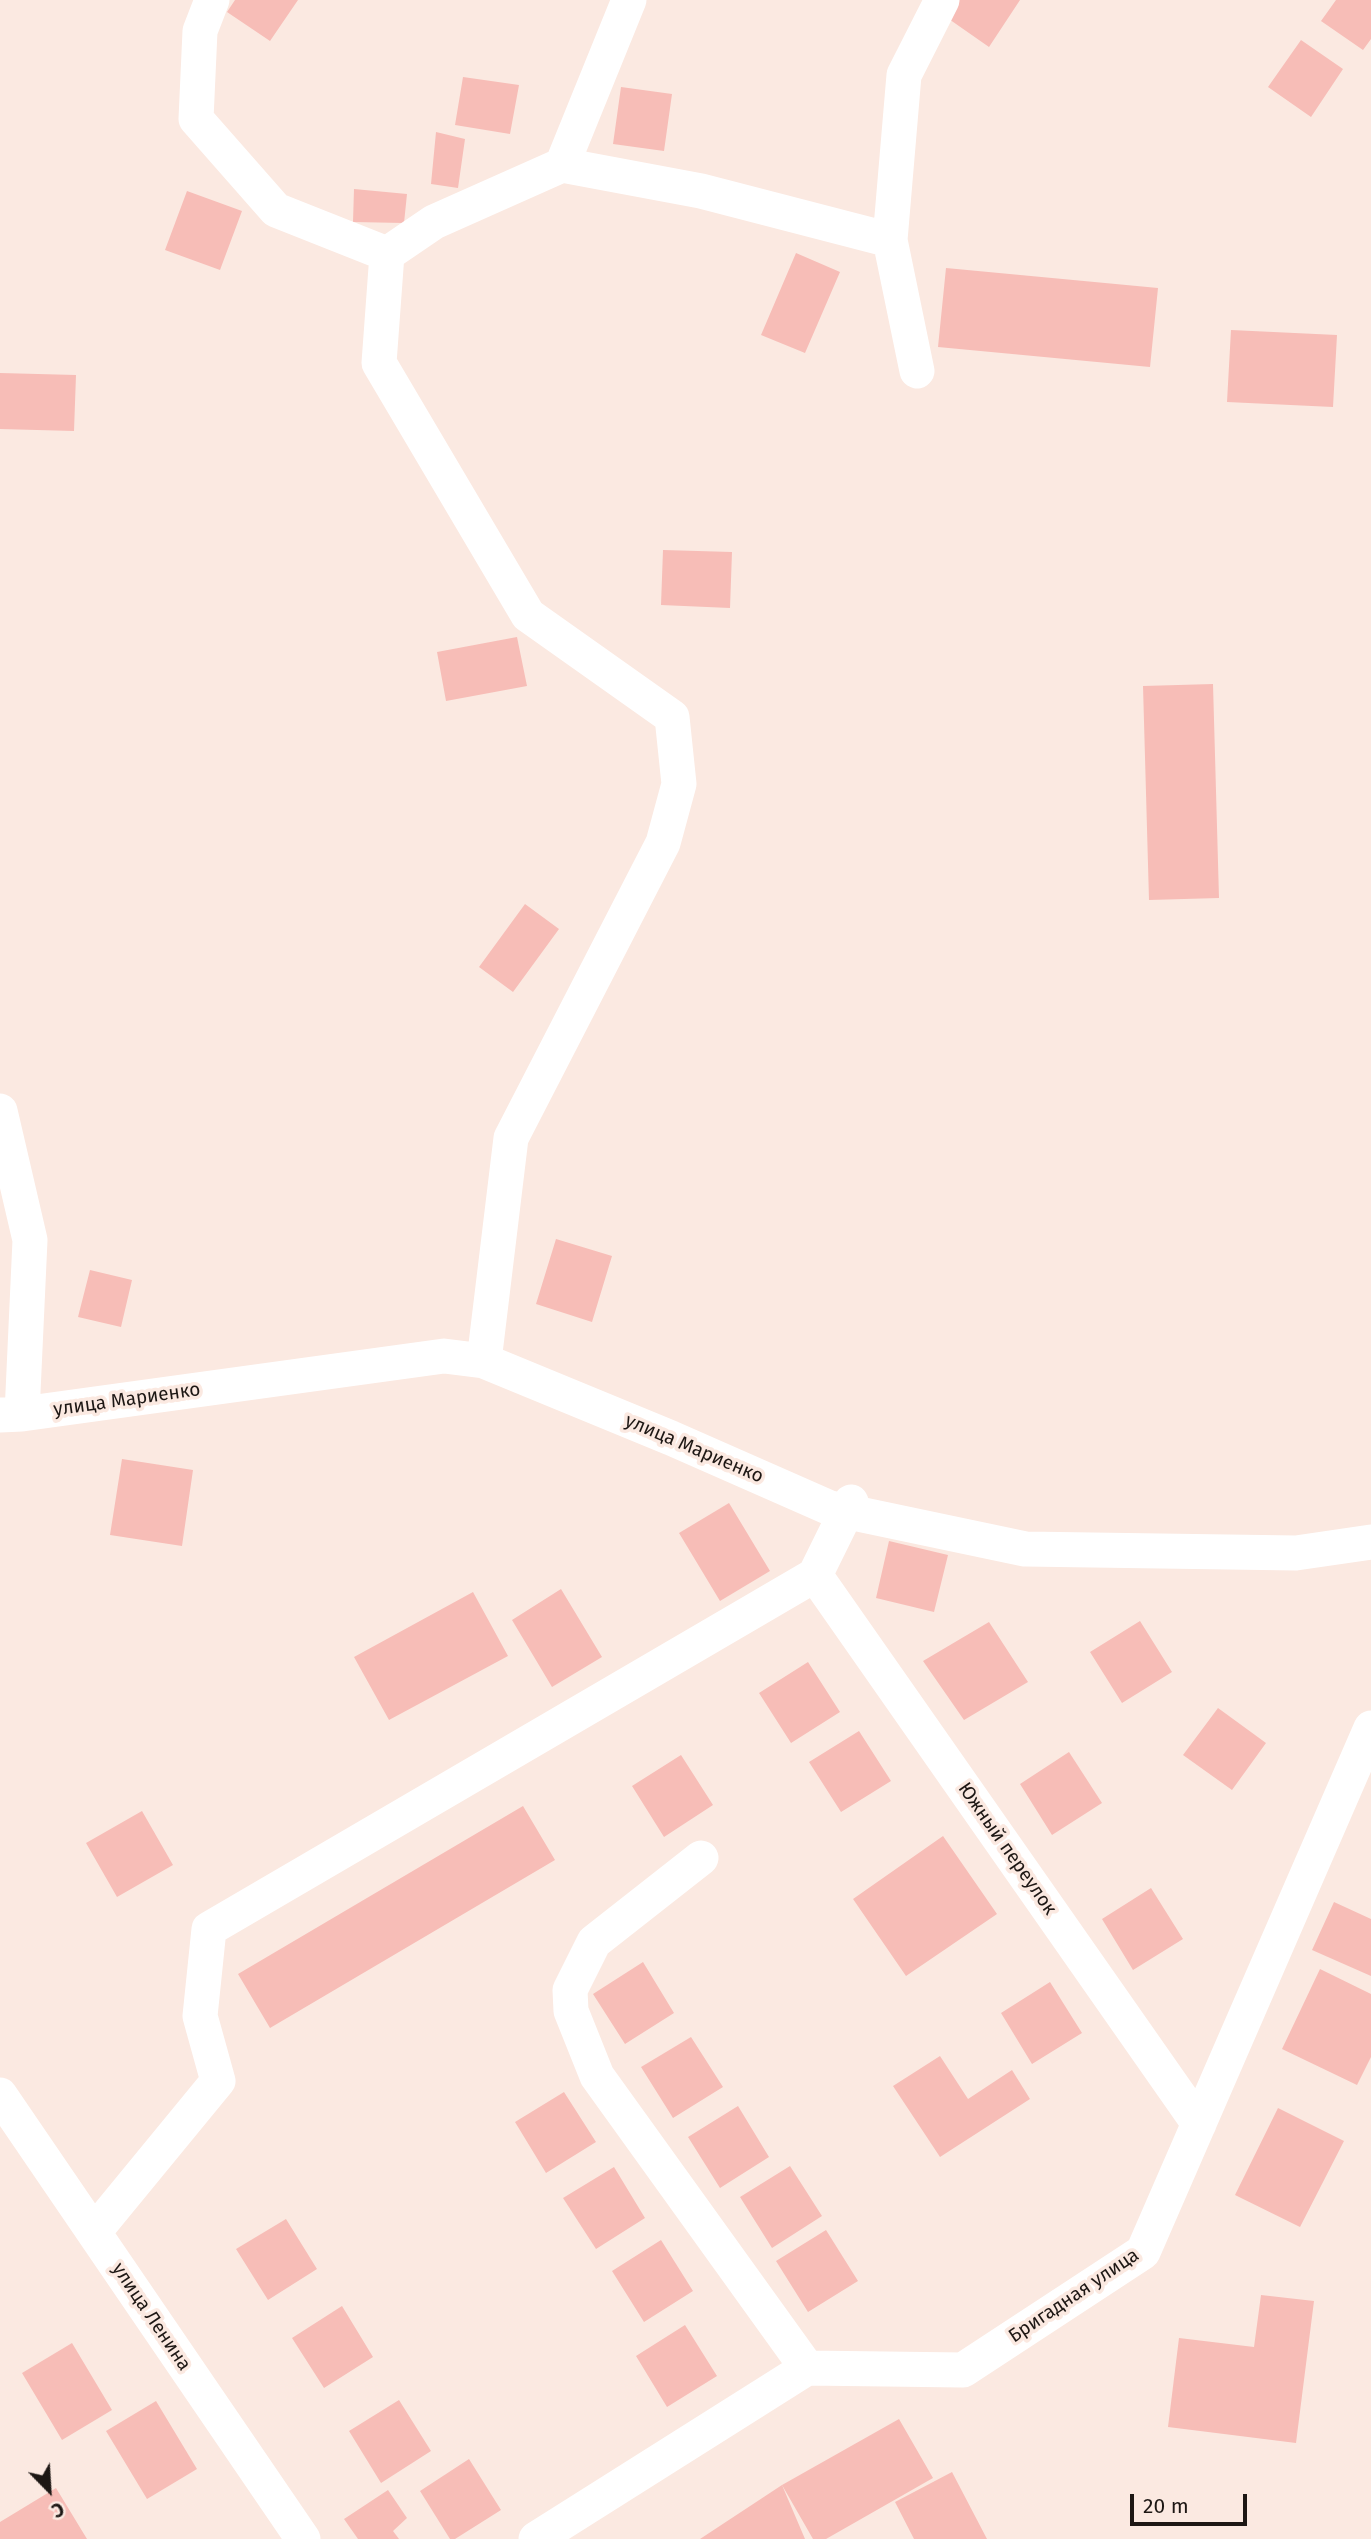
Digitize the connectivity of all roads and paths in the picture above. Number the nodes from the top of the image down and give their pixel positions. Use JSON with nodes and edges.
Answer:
{"nodes":[{"id":1,"x":212,"y":0,"type":"edge"},
{"id":2,"x":629,"y":0,"type":"edge"},
{"id":3,"x":942,"y":0,"type":"edge"},
{"id":4,"x":562,"y":165,"type":"junction"},
{"id":5,"x":890,"y":240,"type":"junction"},
{"id":6,"x":387,"y":254,"type":"junction"},
{"id":7,"x":917,"y":371,"type":"dead end"},
{"id":8,"x":0,"y":1111,"type":"edge"},
{"id":9,"x":484,"y":1361,"type":"junction"},
{"id":10,"x":11,"y":1415,"type":"edge"},
{"id":11,"x":0,"y":1440,"type":"edge"},
{"id":12,"x":849,"y":1506,"type":"junction"},
{"id":13,"x":1371,"y":1542,"type":"edge"},
{"id":14,"x":815,"y":1575,"type":"junction"},
{"id":15,"x":1371,"y":1728,"type":"edge"},
{"id":16,"x":701,"y":1858,"type":"dead end"},
{"id":17,"x":0,"y":2095,"type":"edge"},
{"id":18,"x":1199,"y":2124,"type":"junction"},
{"id":19,"x":94,"y":2232,"type":"junction"},
{"id":20,"x":807,"y":2368,"type":"junction"},
{"id":21,"x":303,"y":2539,"type":"edge"},
{"id":22,"x":536,"y":2539,"type":"edge"}],
"edges":[{"from":1,"to":6,"type":"street"},
{"from":2,"to":4,"type":"street"},
{"from":3,"to":5,"type":"street"},
{"from":4,"to":5,"type":"street"},
{"from":4,"to":6,"type":"street"},
{"from":5,"to":7,"type":"street"},
{"from":6,"to":9,"type":"street"},
{"from":8,"to":10,"type":"street"},
{"from":9,"to":10,"type":"street","name":"улица Мариенко"},
{"from":9,"to":12,"type":"street","name":"улица Мариенко"},
{"from":10,"to":11,"type":"street"},
{"from":12,"to":13,"type":"street","name":"улица Мариенко"},
{"from":12,"to":14,"type":"street"},
{"from":14,"to":18,"type":"street","name":"Южный переулок"},
{"from":14,"to":19,"type":"street"},
{"from":15,"to":18,"type":"street","name":"Бригадная улица"},
{"from":16,"to":20,"type":"street"},
{"from":17,"to":19,"type":"street","name":"улица Ленина"},
{"from":18,"to":20,"type":"street","name":"Бригадная улица"},
{"from":19,"to":21,"type":"street","name":"улица Ленина"},
{"from":20,"to":22,"type":"street"}]}
